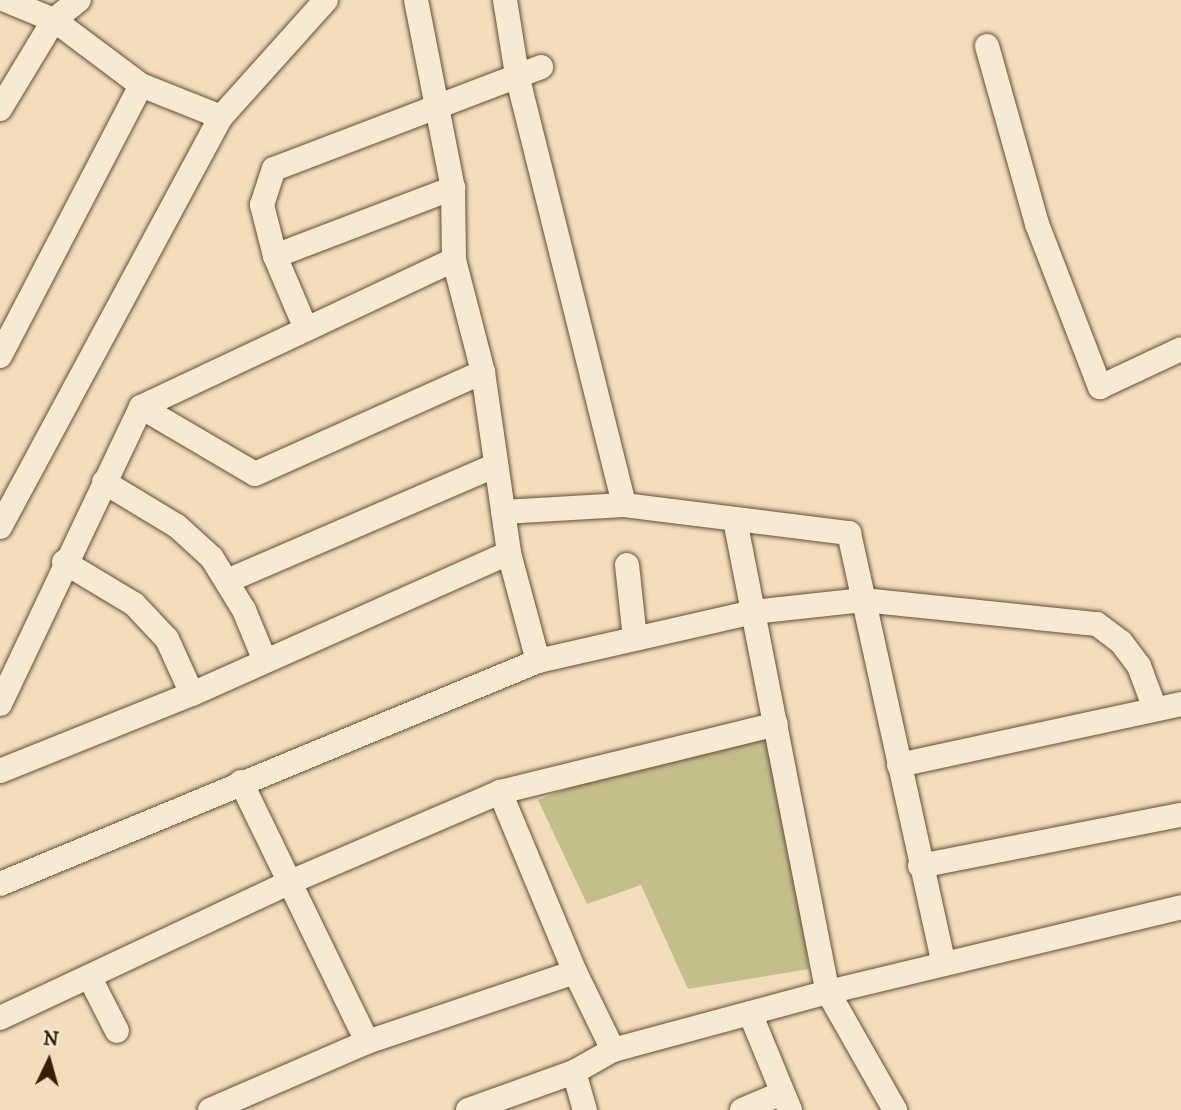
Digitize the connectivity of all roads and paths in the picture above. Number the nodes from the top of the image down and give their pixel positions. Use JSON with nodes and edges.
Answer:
{"nodes":[{"id":1,"x":5,"y":0,"type":"edge"},
{"id":2,"x":79,"y":0,"type":"edge"},
{"id":3,"x":326,"y":0,"type":"edge"},
{"id":4,"x":416,"y":0,"type":"edge"},
{"id":5,"x":505,"y":0,"type":"edge"},
{"id":6,"x":54,"y":20,"type":"junction"},
{"id":7,"x":987,"y":46,"type":"dead end"},
{"id":8,"x":529,"y":71,"type":"junction"},
{"id":9,"x":141,"y":85,"type":"junction"},
{"id":10,"x":437,"y":103,"type":"junction"},
{"id":11,"x":0,"y":109,"type":"edge"},
{"id":12,"x":221,"y":117,"type":"junction"},
{"id":13,"x":453,"y":188,"type":"junction"},
{"id":14,"x":275,"y":256,"type":"junction"},
{"id":15,"x":454,"y":260,"type":"junction"},
{"id":16,"x":306,"y":329,"type":"junction"},
{"id":17,"x":1181,"y":350,"type":"edge"},
{"id":18,"x":0,"y":356,"type":"edge"},
{"id":19,"x":483,"y":372,"type":"junction"},
{"id":20,"x":141,"y":407,"type":"junction"},
{"id":21,"x":496,"y":466,"type":"junction"},
{"id":22,"x":104,"y":482,"type":"junction"},
{"id":23,"x":624,"y":505,"type":"junction"},
{"id":24,"x":503,"y":512,"type":"junction"},
{"id":25,"x":735,"y":520,"type":"junction"},
{"id":26,"x":0,"y":527,"type":"edge"},
{"id":27,"x":509,"y":553,"type":"junction"},
{"id":28,"x":64,"y":562,"type":"junction"},
{"id":29,"x":627,"y":565,"type":"dead end"},
{"id":30,"x":227,"y":581,"type":"junction"},
{"id":31,"x":863,"y":600,"type":"junction"},
{"id":32,"x":754,"y":612,"type":"junction"},
{"id":33,"x":635,"y":639,"type":"junction"},
{"id":34,"x":265,"y":661,"type":"junction"},
{"id":35,"x":538,"y":661,"type":"junction"},
{"id":36,"x":192,"y":694,"type":"junction"},
{"id":37,"x":0,"y":704,"type":"edge"},
{"id":38,"x":1181,"y":704,"type":"edge"},
{"id":39,"x":1155,"y":709,"type":"junction"},
{"id":40,"x":776,"y":723,"type":"junction"},
{"id":41,"x":899,"y":765,"type":"junction"},
{"id":42,"x":0,"y":771,"type":"edge"},
{"id":43,"x":241,"y":782,"type":"junction"},
{"id":44,"x":500,"y":792,"type":"junction"},
{"id":45,"x":1181,"y":815,"type":"edge"},
{"id":46,"x":920,"y":866,"type":"junction"},
{"id":47,"x":288,"y":883,"type":"junction"},
{"id":48,"x":0,"y":884,"type":"edge"},
{"id":49,"x":1181,"y":907,"type":"edge"},
{"id":50,"x":944,"y":964,"type":"junction"},
{"id":51,"x":575,"y":972,"type":"junction"},
{"id":52,"x":90,"y":980,"type":"junction"},
{"id":53,"x":828,"y":992,"type":"junction"},
{"id":54,"x":750,"y":1013,"type":"junction"},
{"id":55,"x":0,"y":1018,"type":"edge"},
{"id":56,"x":117,"y":1031,"type":"dead end"},
{"id":57,"x":367,"y":1042,"type":"junction"},
{"id":58,"x":613,"y":1050,"type":"junction"},
{"id":59,"x":575,"y":1072,"type":"junction"},
{"id":60,"x":786,"y":1101,"type":"edge"},
{"id":61,"x":210,"y":1110,"type":"edge"},
{"id":62,"x":468,"y":1110,"type":"edge"},
{"id":63,"x":585,"y":1110,"type":"edge"},
{"id":64,"x":742,"y":1110,"type":"edge"},
{"id":65,"x":895,"y":1110,"type":"edge"}],
"edges":[{"from":1,"to":6,"type":"street"},
{"from":2,"to":6,"type":"street"},
{"from":3,"to":12,"type":"street"},
{"from":4,"to":10,"type":"street"},
{"from":5,"to":8,"type":"street"},
{"from":6,"to":9,"type":"street"},
{"from":6,"to":11,"type":"street"},
{"from":7,"to":17,"type":"street"},
{"from":8,"to":10,"type":"street"},
{"from":8,"to":23,"type":"street"},
{"from":9,"to":12,"type":"street"},
{"from":9,"to":18,"type":"street"},
{"from":10,"to":13,"type":"street"},
{"from":10,"to":14,"type":"street"},
{"from":12,"to":26,"type":"street"},
{"from":13,"to":14,"type":"street"},
{"from":13,"to":15,"type":"street"},
{"from":14,"to":16,"type":"street"},
{"from":15,"to":16,"type":"street"},
{"from":15,"to":19,"type":"street"},
{"from":16,"to":20,"type":"street"},
{"from":19,"to":20,"type":"street"},
{"from":19,"to":21,"type":"street"},
{"from":20,"to":22,"type":"street"},
{"from":21,"to":24,"type":"street"},
{"from":21,"to":30,"type":"street"},
{"from":22,"to":28,"type":"street"},
{"from":22,"to":30,"type":"street"},
{"from":23,"to":24,"type":"street"},
{"from":23,"to":25,"type":"street"},
{"from":24,"to":27,"type":"street"},
{"from":25,"to":31,"type":"street"},
{"from":25,"to":32,"type":"street"},
{"from":27,"to":34,"type":"street"},
{"from":27,"to":35,"type":"street"},
{"from":28,"to":36,"type":"street"},
{"from":28,"to":37,"type":"street"},
{"from":29,"to":33,"type":"street"},
{"from":30,"to":34,"type":"street"},
{"from":31,"to":32,"type":"street"},
{"from":31,"to":39,"type":"street"},
{"from":31,"to":41,"type":"street"},
{"from":32,"to":33,"type":"street"},
{"from":32,"to":40,"type":"street"},
{"from":33,"to":35,"type":"street"},
{"from":34,"to":36,"type":"street"},
{"from":35,"to":43,"type":"street"},
{"from":36,"to":42,"type":"street"},
{"from":38,"to":39,"type":"street"},
{"from":39,"to":41,"type":"street"},
{"from":40,"to":44,"type":"street"},
{"from":40,"to":53,"type":"street"},
{"from":41,"to":46,"type":"street"},
{"from":43,"to":47,"type":"street"},
{"from":43,"to":48,"type":"street"},
{"from":44,"to":47,"type":"street"},
{"from":44,"to":51,"type":"street"},
{"from":45,"to":46,"type":"street"},
{"from":46,"to":50,"type":"street"},
{"from":47,"to":52,"type":"street"},
{"from":47,"to":57,"type":"street"},
{"from":49,"to":50,"type":"street"},
{"from":50,"to":53,"type":"street"},
{"from":51,"to":57,"type":"street"},
{"from":51,"to":58,"type":"street"},
{"from":52,"to":55,"type":"street"},
{"from":52,"to":56,"type":"street"},
{"from":53,"to":54,"type":"street"},
{"from":53,"to":65,"type":"street"},
{"from":54,"to":58,"type":"street"},
{"from":54,"to":60,"type":"street"},
{"from":57,"to":61,"type":"street"},
{"from":58,"to":59,"type":"street"},
{"from":59,"to":62,"type":"street"},
{"from":59,"to":63,"type":"street"},
{"from":60,"to":64,"type":"street"}]}
